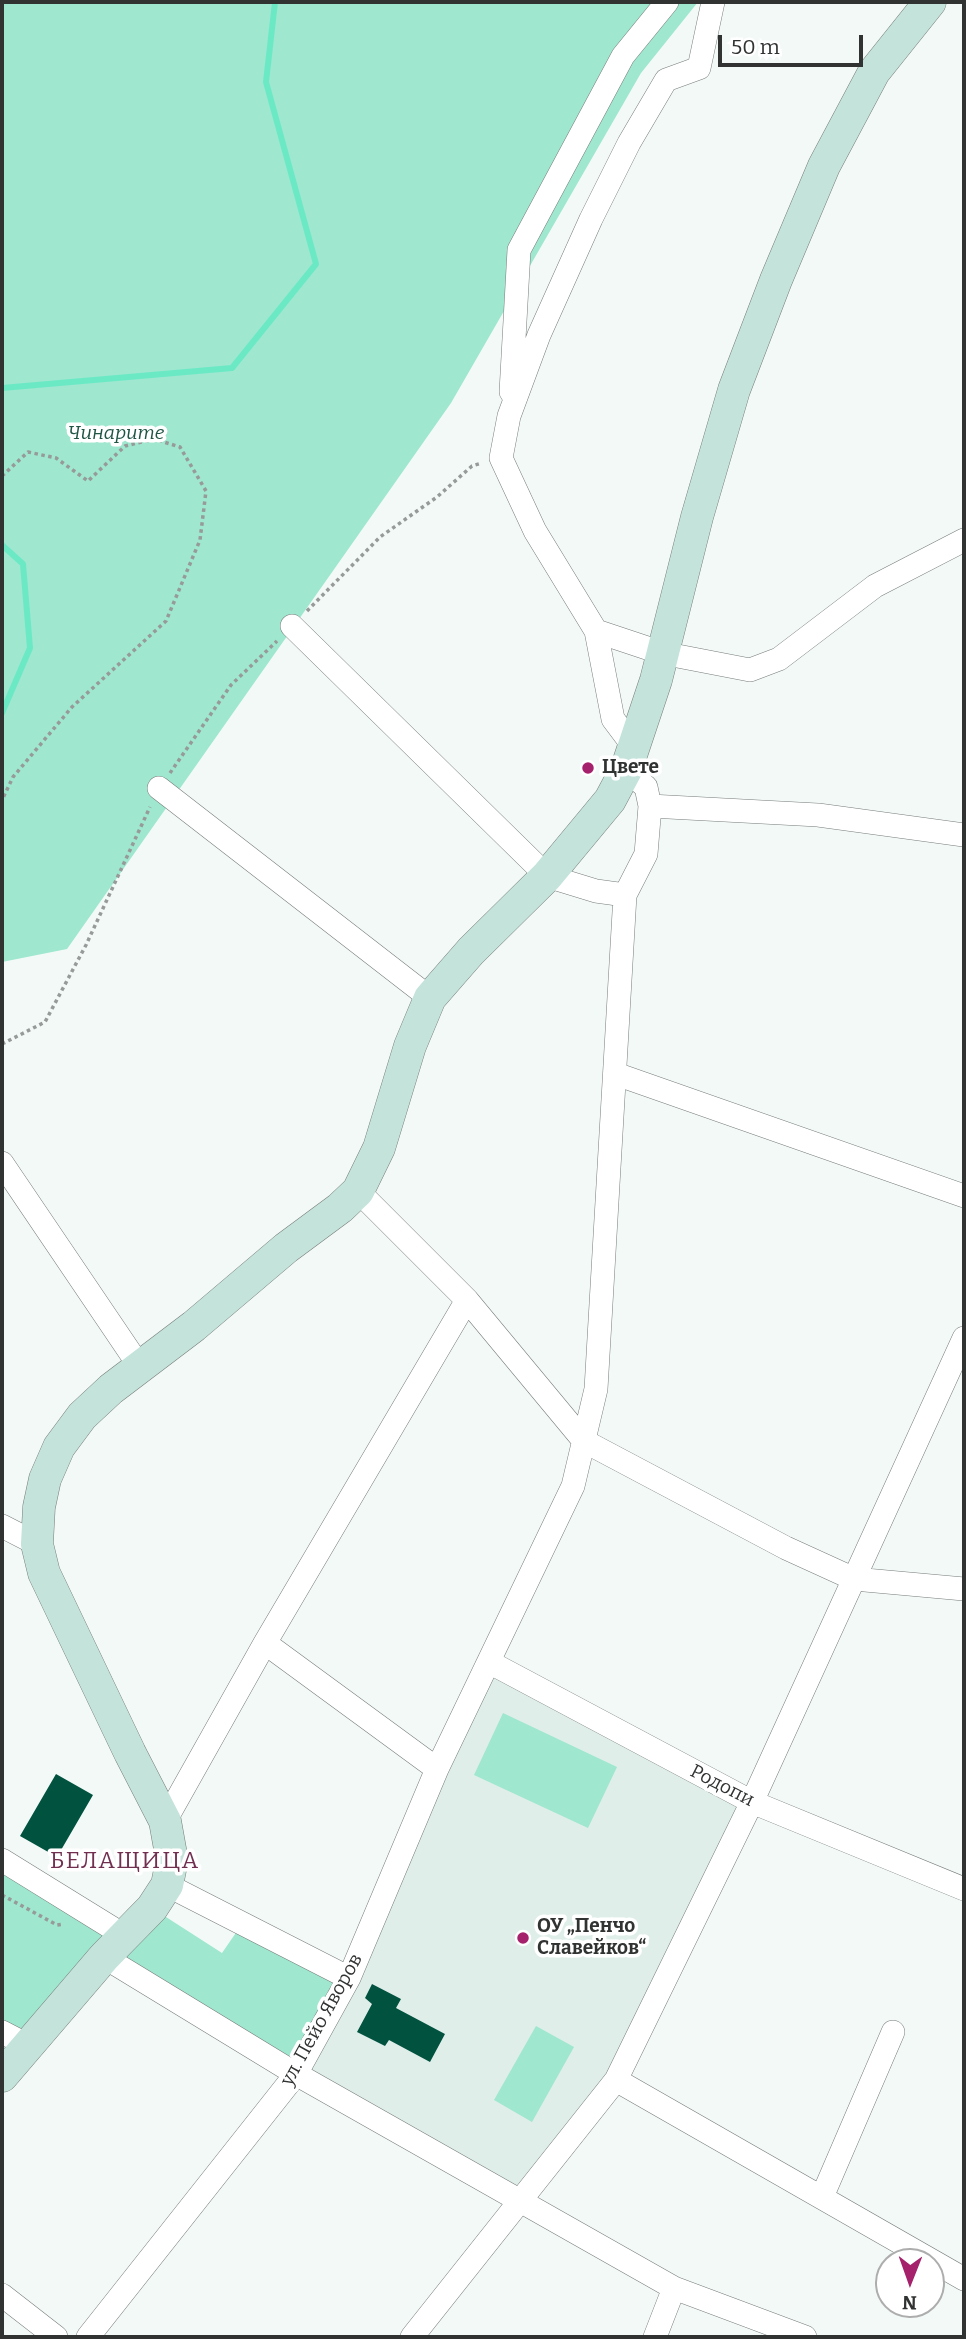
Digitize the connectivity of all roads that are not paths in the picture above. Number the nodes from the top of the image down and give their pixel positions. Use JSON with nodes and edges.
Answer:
{"nodes":[{"id":1,"x":667,"y":2,"type":"edge"},
{"id":2,"x":713,"y":2,"type":"edge"},
{"id":3,"x":930,"y":2,"type":"edge"},
{"id":4,"x":509,"y":416,"type":"junction"},
{"id":5,"x":964,"y":540,"type":"edge"},
{"id":6,"x":292,"y":626,"type":"road end"},
{"id":7,"x":596,"y":631,"type":"junction"},
{"id":8,"x":662,"y":653,"type":"junction"},
{"id":9,"x":630,"y":758,"type":"junction"},
{"id":10,"x":159,"y":788,"type":"road end"},
{"id":11,"x":650,"y":806,"type":"junction"},
{"id":12,"x":964,"y":835,"type":"edge"},
{"id":13,"x":547,"y":876,"type":"junction"},
{"id":14,"x":625,"y":895,"type":"junction"},
{"id":15,"x":430,"y":998,"type":"junction"},
{"id":16,"x":616,"y":1074,"type":"junction"},
{"id":17,"x":2,"y":1163,"type":"edge"},
{"id":18,"x":358,"y":1191,"type":"junction"},
{"id":19,"x":964,"y":1196,"type":"edge"},
{"id":20,"x":467,"y":1300,"type":"junction"},
{"id":21,"x":964,"y":1338,"type":"edge"},
{"id":22,"x":140,"y":1367,"type":"junction"},
{"id":23,"x":584,"y":1441,"type":"junction"},
{"id":24,"x":2,"y":1526,"type":"edge"},
{"id":25,"x":37,"y":1544,"type":"junction"},
{"id":26,"x":854,"y":1579,"type":"junction"},
{"id":27,"x":964,"y":1589,"type":"edge"},
{"id":28,"x":265,"y":1643,"type":"junction"},
{"id":29,"x":489,"y":1662,"type":"junction"},
{"id":30,"x":437,"y":1769,"type":"junction"},
{"id":31,"x":752,"y":1802,"type":"junction"},
{"id":32,"x":165,"y":1821,"type":"junction"},
{"id":33,"x":2,"y":1860,"type":"edge"},
{"id":34,"x":167,"y":1885,"type":"junction"},
{"id":35,"x":964,"y":1889,"type":"edge"},
{"id":36,"x":114,"y":1947,"type":"junction"},
{"id":37,"x":349,"y":1978,"type":"junction"},
{"id":38,"x":893,"y":2032,"type":"dead end"},
{"id":39,"x":15,"y":2039,"type":"edge"},
{"id":40,"x":296,"y":2074,"type":"junction"},
{"id":41,"x":2,"y":2076,"type":"edge"},
{"id":42,"x":616,"y":2080,"type":"junction"},
{"id":43,"x":822,"y":2197,"type":"junction"},
{"id":44,"x":518,"y":2202,"type":"junction"},
{"id":45,"x":964,"y":2279,"type":"edge"},
{"id":46,"x":674,"y":2288,"type":"junction"},
{"id":47,"x":2,"y":2295,"type":"edge"},
{"id":48,"x":56,"y":2337,"type":"edge"},
{"id":49,"x":88,"y":2337,"type":"edge"},
{"id":50,"x":412,"y":2337,"type":"edge"},
{"id":51,"x":655,"y":2337,"type":"edge"},
{"id":52,"x":805,"y":2337,"type":"edge"}],
"edges":[{"from":1,"to":4,"type":"street"},
{"from":2,"to":4,"type":"street"},
{"from":3,"to":8,"type":"street"},
{"from":4,"to":7,"type":"street"},
{"from":5,"to":8,"type":"street"},
{"from":6,"to":13,"type":"street"},
{"from":7,"to":8,"type":"street"},
{"from":7,"to":9,"type":"street"},
{"from":8,"to":9,"type":"street"},
{"from":9,"to":11,"type":"street"},
{"from":9,"to":13,"type":"street"},
{"from":10,"to":15,"type":"street"},
{"from":11,"to":12,"type":"street"},
{"from":11,"to":14,"type":"street"},
{"from":13,"to":14,"type":"street"},
{"from":13,"to":15,"type":"street"},
{"from":14,"to":16,"type":"street","name":"ул. Пейо Яворов"},
{"from":15,"to":18,"type":"street"},
{"from":16,"to":19,"type":"street"},
{"from":16,"to":23,"type":"street","name":"ул. Пейо Яворов"},
{"from":17,"to":22,"type":"street"},
{"from":18,"to":20,"type":"street"},
{"from":18,"to":22,"type":"street"},
{"from":20,"to":23,"type":"street"},
{"from":20,"to":28,"type":"street"},
{"from":21,"to":26,"type":"street"},
{"from":22,"to":25,"type":"street"},
{"from":23,"to":26,"type":"street"},
{"from":23,"to":29,"type":"street","name":"ул. Пейо Яворов"},
{"from":24,"to":25,"type":"street"},
{"from":25,"to":32,"type":"street"},
{"from":26,"to":27,"type":"street"},
{"from":26,"to":31,"type":"street"},
{"from":28,"to":30,"type":"street"},
{"from":28,"to":32,"type":"street"},
{"from":29,"to":30,"type":"street","name":"ул. Пейо Яворов"},
{"from":29,"to":31,"type":"street","name":"Родопи"},
{"from":30,"to":37,"type":"street","name":"ул. Пейо Яворов"},
{"from":31,"to":35,"type":"street","name":"Родопи"},
{"from":31,"to":42,"type":"street"},
{"from":32,"to":34,"type":"street"},
{"from":33,"to":36,"type":"street"},
{"from":34,"to":36,"type":"street"},
{"from":34,"to":37,"type":"street"},
{"from":36,"to":39,"type":"street"},
{"from":36,"to":40,"type":"street"},
{"from":37,"to":40,"type":"street","name":"ул. Пейо Яворов"},
{"from":38,"to":43,"type":"street"},
{"from":39,"to":41,"type":"street"},
{"from":40,"to":44,"type":"street"},
{"from":40,"to":49,"type":"street","name":"ул. Пейо Яворов"},
{"from":42,"to":43,"type":"street"},
{"from":42,"to":44,"type":"street"},
{"from":43,"to":45,"type":"street"},
{"from":44,"to":46,"type":"street"},
{"from":44,"to":50,"type":"street"},
{"from":46,"to":51,"type":"street"},
{"from":46,"to":52,"type":"street"},
{"from":47,"to":48,"type":"street"}]}
